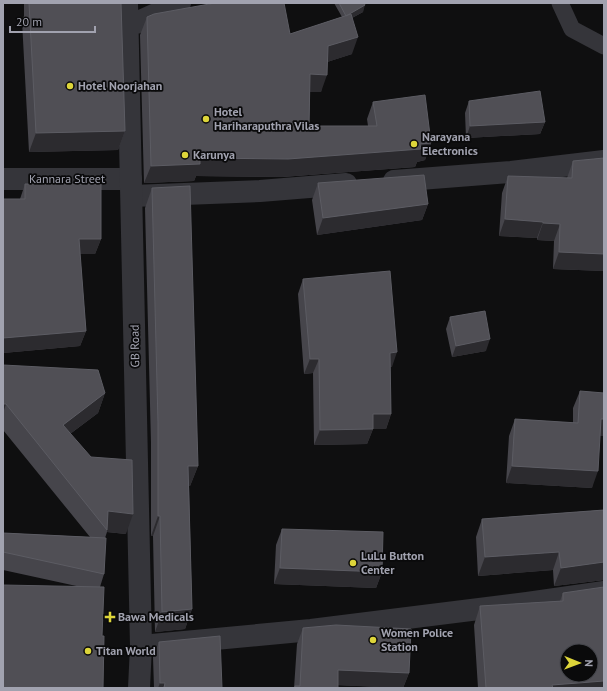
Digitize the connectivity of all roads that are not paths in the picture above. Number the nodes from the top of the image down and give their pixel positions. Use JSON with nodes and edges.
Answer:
{"nodes":[{"id":1,"x":127,"y":3,"type":"edge"},
{"id":2,"x":180,"y":3,"type":"edge"},
{"id":3,"x":560,"y":3,"type":"edge"},
{"id":4,"x":127,"y":27,"type":"junction"},
{"id":5,"x":604,"y":46,"type":"edge"},
{"id":6,"x":604,"y":161,"type":"edge"},
{"id":7,"x":3,"y":179,"type":"edge"},
{"id":8,"x":131,"y":187,"type":"junction"},
{"id":9,"x":604,"y":592,"type":"edge"},
{"id":10,"x":141,"y":646,"type":"junction"},
{"id":11,"x":138,"y":688,"type":"edge"}],
"edges":[{"from":1,"to":4,"type":"street","name":"GB Road"},
{"from":2,"to":4,"type":"street"},
{"from":3,"to":5,"type":"lane"},
{"from":4,"to":8,"type":"street","name":"GB Road"},
{"from":6,"to":8,"type":"street","name":"Kannara Street"},
{"from":7,"to":8,"type":"street","name":"Kannara Street"},
{"from":8,"to":10,"type":"street","name":"GB Road"},
{"from":9,"to":10,"type":"street"},
{"from":10,"to":11,"type":"street","name":"GB Road"}]}
